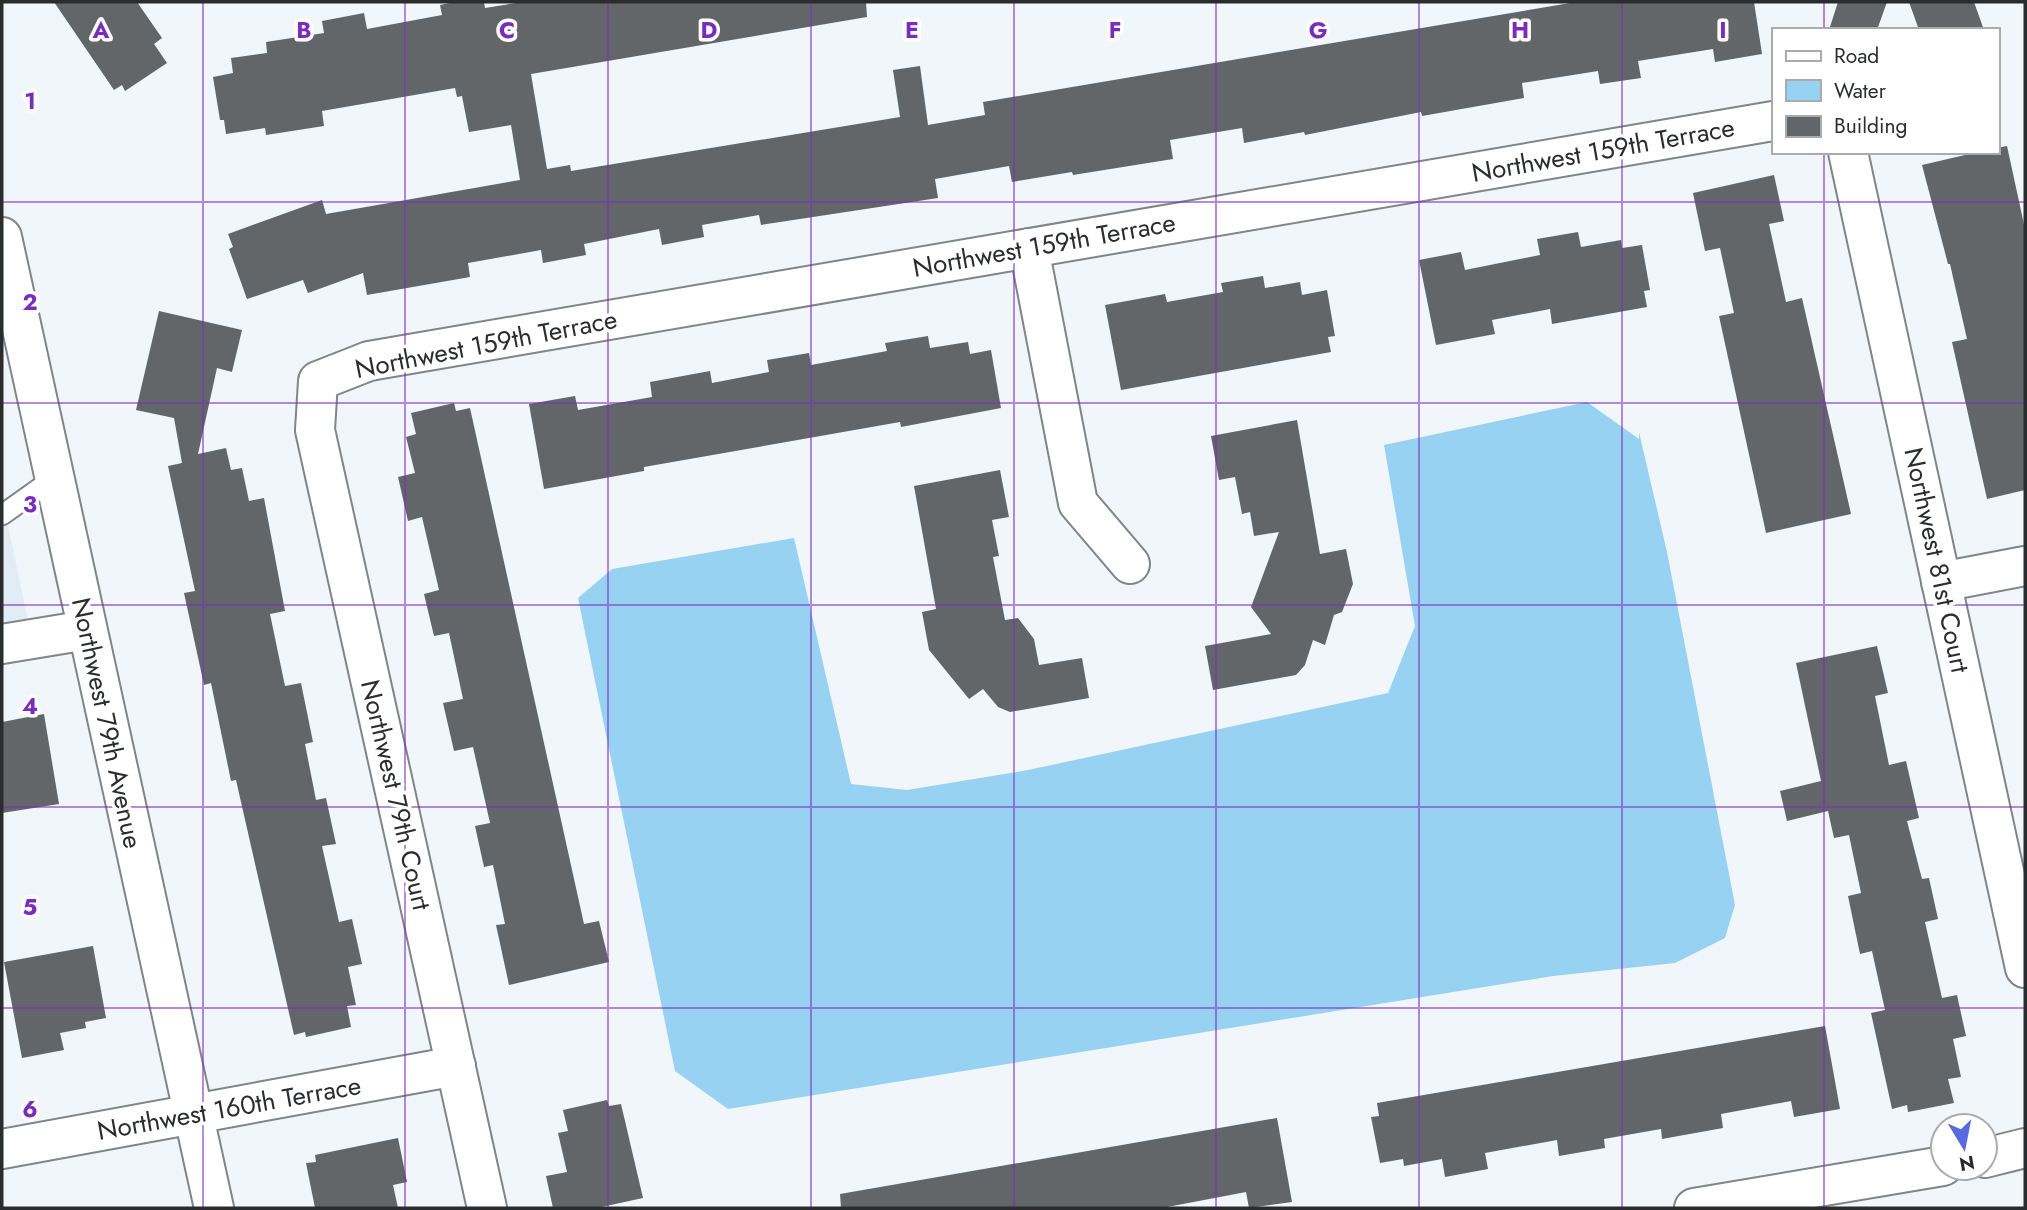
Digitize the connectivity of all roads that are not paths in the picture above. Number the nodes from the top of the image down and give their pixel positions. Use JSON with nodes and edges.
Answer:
{"nodes":[{"id":1,"x":1772,"y":121,"type":"edge"},
{"id":2,"x":1848,"y":154,"type":"edge"},
{"id":3,"x":2,"y":237,"type":"edge"},
{"id":4,"x":1029,"y":248,"type":"junction"},
{"id":5,"x":11,"y":327,"type":"edge"},
{"id":6,"x":318,"y":381,"type":"joint"},
{"id":7,"x":54,"y":478,"type":"junction"},
{"id":8,"x":2,"y":515,"type":"edge"},
{"id":9,"x":1130,"y":564,"type":"dead end"},
{"id":10,"x":2025,"y":566,"type":"edge"},
{"id":11,"x":1941,"y":582,"type":"junction"},
{"id":12,"x":87,"y":630,"type":"junction"},
{"id":13,"x":2,"y":645,"type":"edge"},
{"id":14,"x":2025,"y":968,"type":"edge"},
{"id":15,"x":456,"y":1066,"type":"junction"},
{"id":16,"x":193,"y":1116,"type":"junction"},
{"id":17,"x":2025,"y":1148,"type":"edge"},
{"id":18,"x":2,"y":1149,"type":"edge"},
{"id":19,"x":1999,"y":1154,"type":"edge"},
{"id":20,"x":1929,"y":1168,"type":"edge"},
{"id":21,"x":214,"y":1208,"type":"edge"},
{"id":22,"x":487,"y":1208,"type":"edge"},
{"id":23,"x":1694,"y":1208,"type":"edge"}],
"edges":[{"from":1,"to":4,"type":"street","name":"Northwest 159th Terrace"},
{"from":2,"to":11,"type":"street","name":"Northwest 81st Court"},
{"from":3,"to":5,"type":"street","name":"Northwest 79th Avenue"},
{"from":4,"to":6,"type":"street","name":"Northwest 159th Terrace"},
{"from":4,"to":9,"type":"street"},
{"from":5,"to":7,"type":"street","name":"Northwest 79th Avenue"},
{"from":6,"to":15,"type":"street","name":"Northwest 79th Court"},
{"from":7,"to":8,"type":"lane"},
{"from":7,"to":12,"type":"street","name":"Northwest 79th Avenue"},
{"from":10,"to":11,"type":"street"},
{"from":11,"to":14,"type":"street","name":"Northwest 81st Court"},
{"from":12,"to":13,"type":"street"},
{"from":12,"to":16,"type":"street","name":"Northwest 79th Avenue"},
{"from":15,"to":16,"type":"street","name":"Northwest 160th Terrace"},
{"from":15,"to":22,"type":"street","name":"Northwest 79th Court"},
{"from":16,"to":18,"type":"street","name":"Northwest 160th Terrace"},
{"from":16,"to":21,"type":"street","name":"Northwest 79th Avenue"},
{"from":17,"to":19,"type":"street"},
{"from":20,"to":23,"type":"street"}]}
